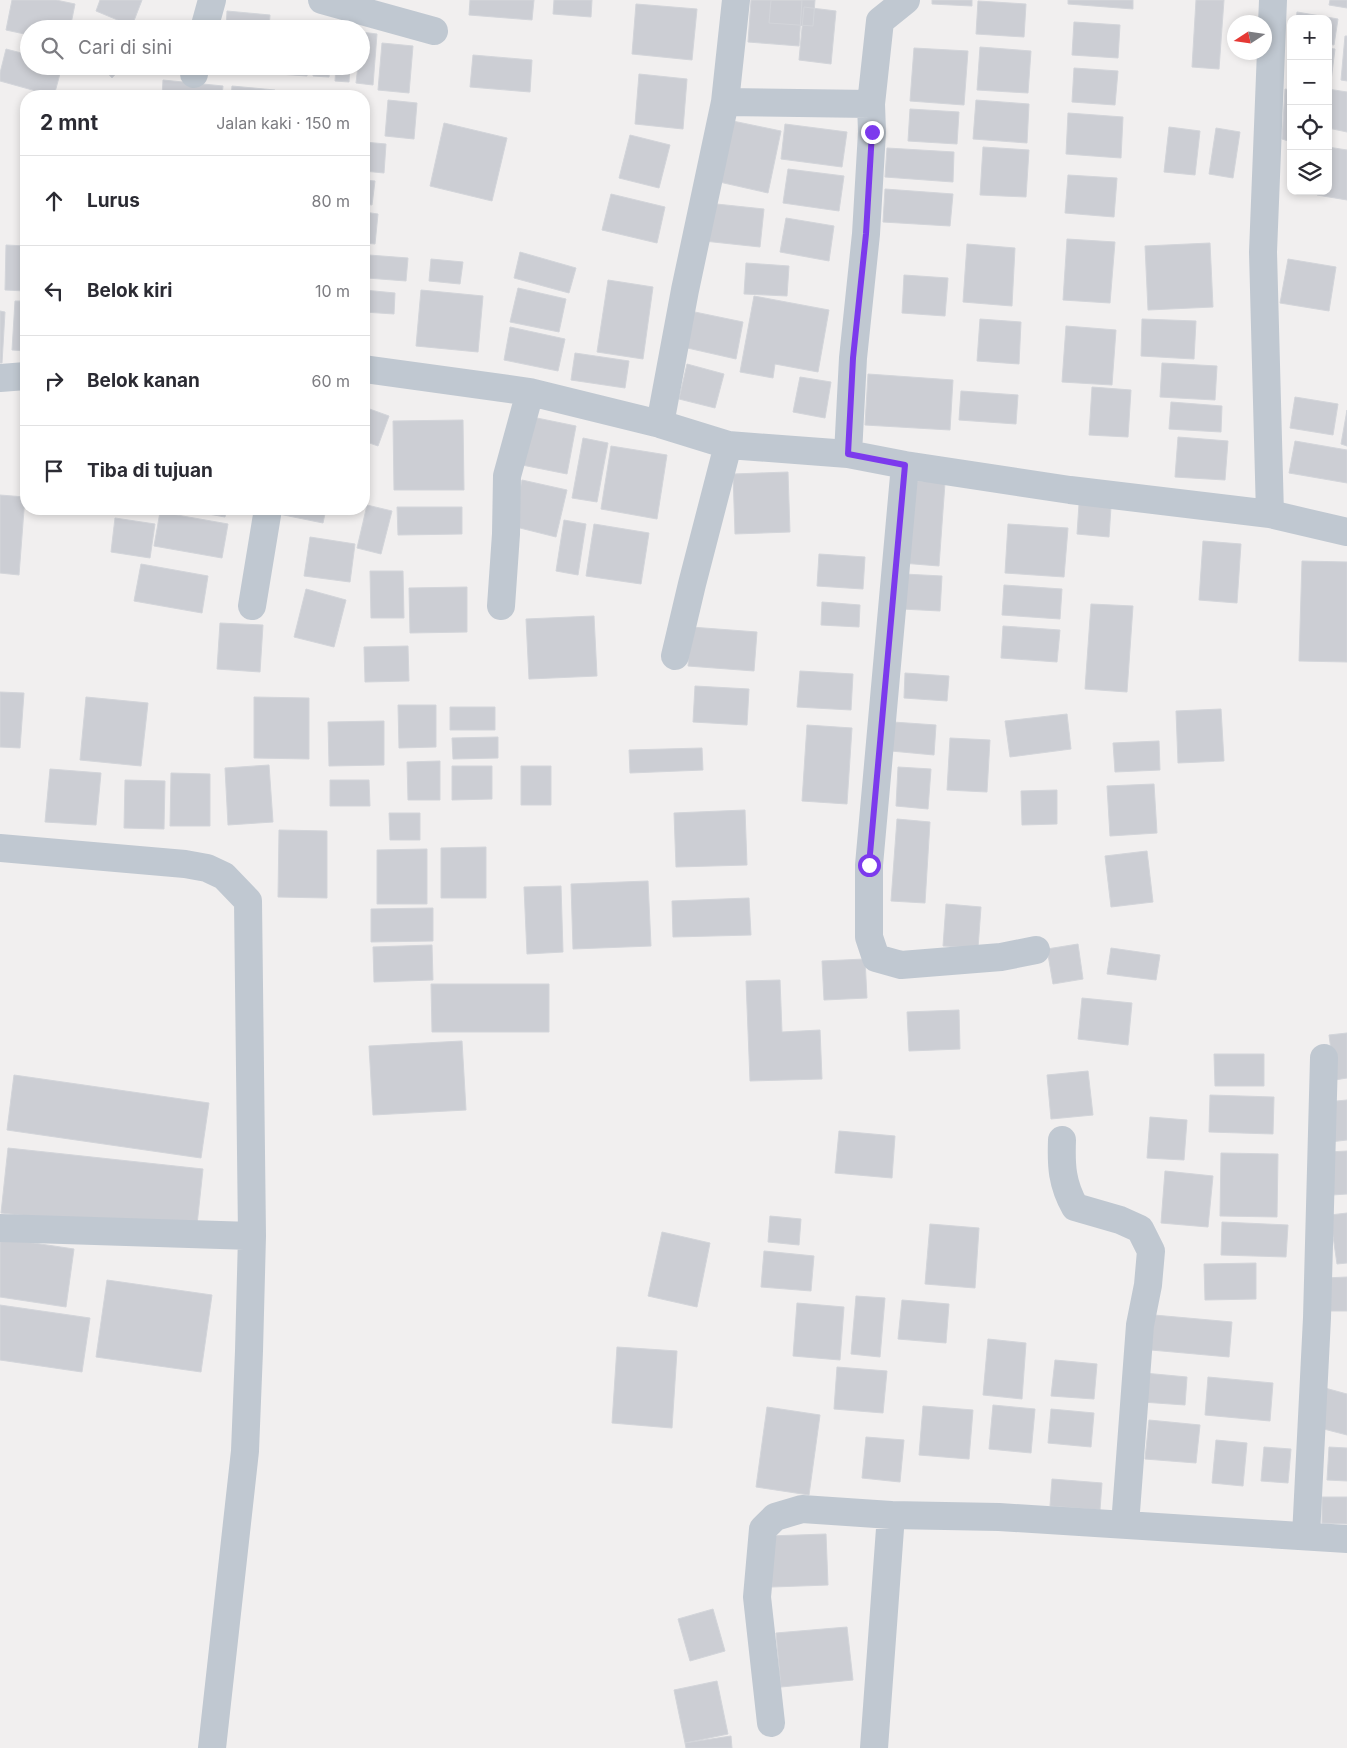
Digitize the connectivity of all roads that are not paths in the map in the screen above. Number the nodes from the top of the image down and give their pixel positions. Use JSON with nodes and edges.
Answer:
{"nodes":[{"id":1,"x":212,"y":0,"type":"edge"},
{"id":2,"x":322,"y":0,"type":"edge"},
{"id":3,"x":736,"y":0,"type":"edge"},
{"id":4,"x":906,"y":0,"type":"edge"},
{"id":5,"x":1273,"y":0,"type":"edge"},
{"id":6,"x":206,"y":20,"type":"edge"},
{"id":7,"x":434,"y":31,"type":"dead end"},
{"id":8,"x":725,"y":102,"type":"junction"},
{"id":9,"x":871,"y":104,"type":"junction"},
{"id":10,"x":370,"y":370,"type":"edge"},
{"id":11,"x":20,"y":376,"type":"edge"},
{"id":12,"x":0,"y":378,"type":"edge"},
{"id":13,"x":530,"y":392,"type":"junction"},
{"id":14,"x":660,"y":424,"type":"junction"},
{"id":15,"x":728,"y":445,"type":"junction"},
{"id":16,"x":848,"y":454,"type":"junction"},
{"id":17,"x":905,"y":465,"type":"junction"},
{"id":18,"x":1270,"y":514,"type":"junction"},
{"id":19,"x":267,"y":515,"type":"edge"},
{"id":20,"x":1347,"y":532,"type":"edge"},
{"id":21,"x":252,"y":606,"type":"dead end"},
{"id":22,"x":501,"y":606,"type":"dead end"},
{"id":23,"x":676,"y":656,"type":"dead end"},
{"id":24,"x":0,"y":848,"type":"edge"},
{"id":25,"x":1036,"y":950,"type":"dead end"},
{"id":26,"x":1324,"y":1058,"type":"dead end"},
{"id":27,"x":1062,"y":1140,"type":"dead end"},
{"id":28,"x":0,"y":1228,"type":"edge"},
{"id":29,"x":252,"y":1236,"type":"junction"},
{"id":30,"x":891,"y":1514,"type":"junction"},
{"id":31,"x":1125,"y":1525,"type":"junction"},
{"id":32,"x":1306,"y":1536,"type":"junction"},
{"id":33,"x":1347,"y":1539,"type":"edge"},
{"id":34,"x":771,"y":1723,"type":"dead end"},
{"id":35,"x":212,"y":1748,"type":"edge"},
{"id":36,"x":874,"y":1748,"type":"edge"}],
"edges":[{"from":1,"to":6,"type":"street"},
{"from":2,"to":7,"type":"street"},
{"from":3,"to":8,"type":"street"},
{"from":4,"to":9,"type":"street"},
{"from":5,"to":18,"type":"street"},
{"from":8,"to":9,"type":"street"},
{"from":8,"to":14,"type":"street"},
{"from":9,"to":16,"type":"street"},
{"from":10,"to":13,"type":"street"},
{"from":11,"to":12,"type":"street"},
{"from":13,"to":14,"type":"street"},
{"from":13,"to":22,"type":"street"},
{"from":14,"to":15,"type":"street"},
{"from":15,"to":16,"type":"street"},
{"from":15,"to":23,"type":"street"},
{"from":16,"to":17,"type":"street"},
{"from":17,"to":18,"type":"street"},
{"from":17,"to":25,"type":"street"},
{"from":18,"to":20,"type":"street"},
{"from":19,"to":21,"type":"street"},
{"from":24,"to":29,"type":"street"},
{"from":26,"to":32,"type":"street"},
{"from":27,"to":31,"type":"street"},
{"from":28,"to":29,"type":"street"},
{"from":29,"to":35,"type":"street"},
{"from":30,"to":31,"type":"street"},
{"from":30,"to":34,"type":"street"},
{"from":30,"to":36,"type":"street"},
{"from":31,"to":32,"type":"street"},
{"from":32,"to":33,"type":"street"}]}
